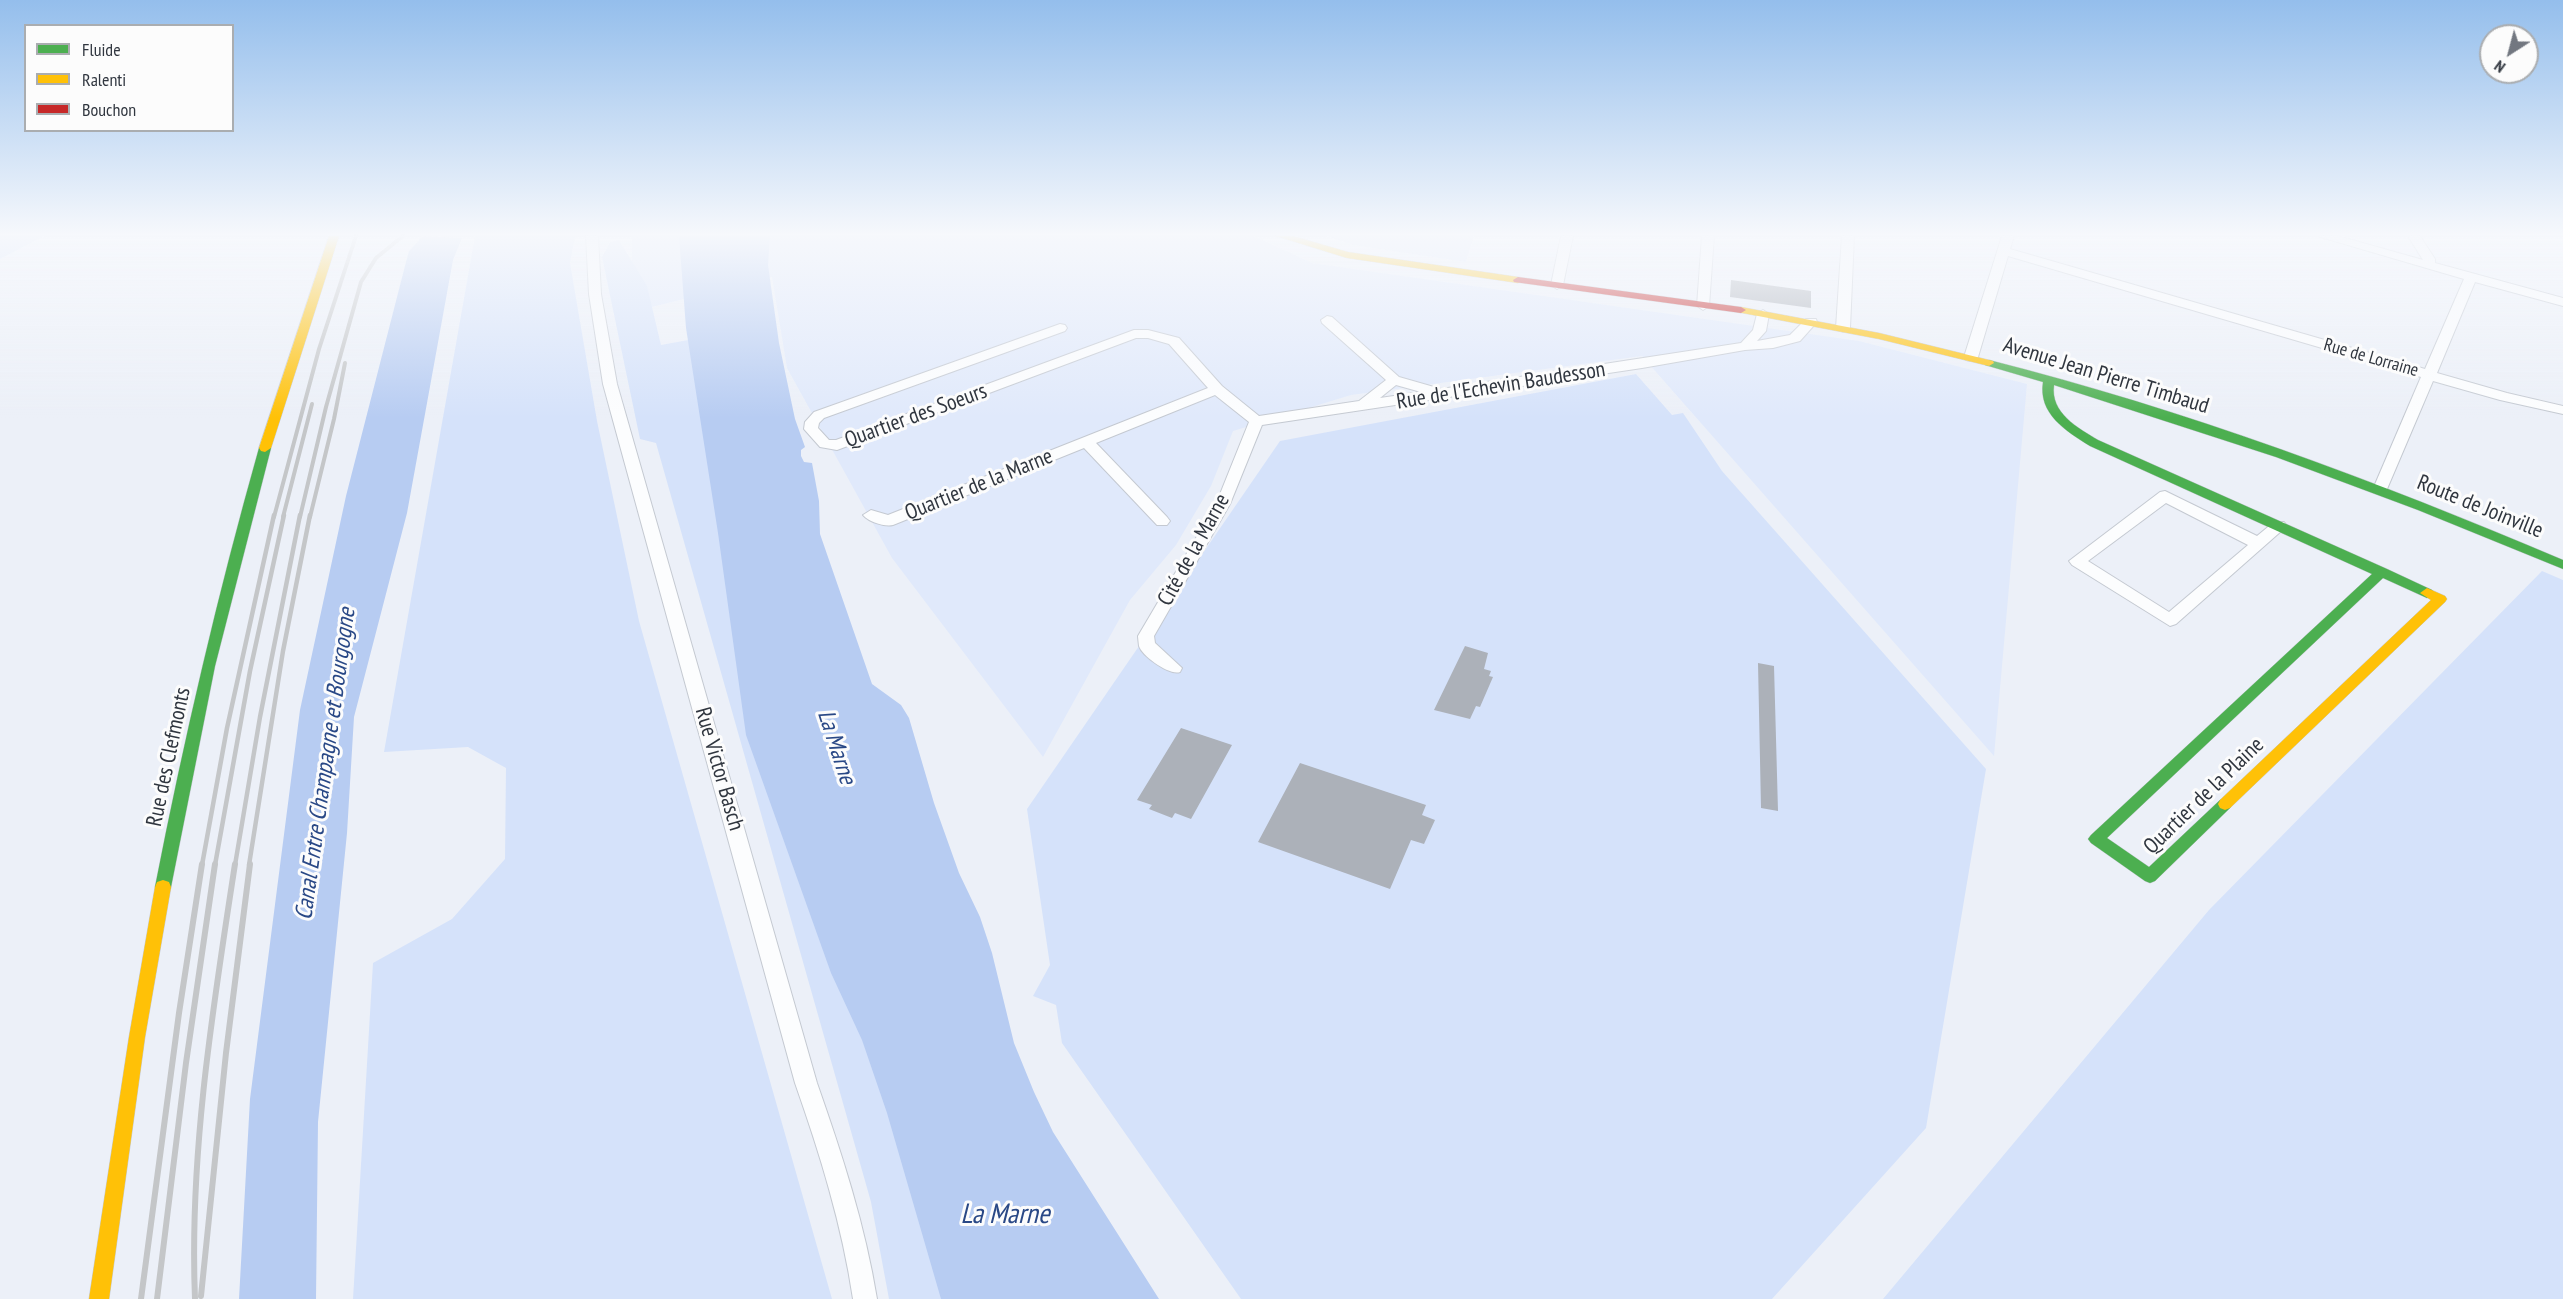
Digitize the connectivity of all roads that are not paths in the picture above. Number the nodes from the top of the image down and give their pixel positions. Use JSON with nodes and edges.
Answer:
{"nodes":[{"id":1,"x":313,"y":297,"type":"edge"},
{"id":2,"x":596,"y":297,"type":"edge"},
{"id":3,"x":1638,"y":297,"type":"edge"},
{"id":4,"x":1704,"y":297,"type":"edge"},
{"id":5,"x":1845,"y":297,"type":"edge"},
{"id":6,"x":1989,"y":297,"type":"edge"},
{"id":7,"x":2159,"y":297,"type":"edge"},
{"id":8,"x":2462,"y":297,"type":"edge"},
{"id":9,"x":2543,"y":297,"type":"edge"},
{"id":10,"x":2563,"y":302,"type":"edge"},
{"id":11,"x":1703,"y":306,"type":"junction"},
{"id":12,"x":1763,"y":314,"type":"junction"},
{"id":13,"x":1327,"y":320,"type":"dead end"},
{"id":14,"x":1811,"y":322,"type":"junction"},
{"id":15,"x":1060,"y":328,"type":"dead end"},
{"id":16,"x":1843,"y":328,"type":"junction"},
{"id":17,"x":1746,"y":346,"type":"junction"},
{"id":18,"x":1971,"y":357,"type":"junction"},
{"id":19,"x":2428,"y":375,"type":"junction"},
{"id":20,"x":2049,"y":379,"type":"junction"},
{"id":21,"x":1394,"y":380,"type":"junction"},
{"id":22,"x":1217,"y":389,"type":"junction"},
{"id":23,"x":1441,"y":394,"type":"junction"},
{"id":24,"x":1362,"y":406,"type":"junction"},
{"id":25,"x":2563,"y":410,"type":"edge"},
{"id":26,"x":1256,"y":421,"type":"junction"},
{"id":27,"x":1086,"y":441,"type":"junction"},
{"id":28,"x":2380,"y":489,"type":"junction"},
{"id":29,"x":871,"y":515,"type":"dead end"},
{"id":30,"x":1162,"y":521,"type":"dead end"},
{"id":31,"x":2279,"y":526,"type":"junction"},
{"id":32,"x":2259,"y":544,"type":"junction"},
{"id":33,"x":2563,"y":565,"type":"edge"},
{"id":34,"x":2382,"y":572,"type":"junction"},
{"id":35,"x":1174,"y":668,"type":"dead end"},
{"id":36,"x":99,"y":1299,"type":"edge"},
{"id":37,"x":865,"y":1299,"type":"edge"}],
"edges":[{"from":1,"to":36,"type":"street","name":"Rue des Clefmonts"},
{"from":2,"to":37,"type":"street","name":"Rue Victor Basch"},
{"from":3,"to":11,"type":"street","name":"Avenue Jean Pierre Timbaud"},
{"from":4,"to":11,"type":"street"},
{"from":5,"to":16,"type":"street"},
{"from":6,"to":18,"type":"street"},
{"from":7,"to":19,"type":"street","name":"Rue de Lorraine"},
{"from":8,"to":19,"type":"street"},
{"from":9,"to":10,"type":"street"},
{"from":11,"to":12,"type":"street","name":"Avenue Jean Pierre Timbaud"},
{"from":12,"to":14,"type":"street","name":"Avenue Jean Pierre Timbaud"},
{"from":12,"to":17,"type":"street"},
{"from":13,"to":21,"type":"street"},
{"from":14,"to":16,"type":"street","name":"Avenue Jean Pierre Timbaud"},
{"from":14,"to":17,"type":"street","name":"Rue de l'Echevin Baudesson"},
{"from":15,"to":22,"type":"street","name":"Quartier des Soeurs"},
{"from":16,"to":18,"type":"street","name":"Avenue Jean Pierre Timbaud"},
{"from":17,"to":23,"type":"street","name":"Rue de l'Echevin Baudesson"},
{"from":18,"to":20,"type":"street","name":"Avenue Jean Pierre Timbaud"},
{"from":19,"to":25,"type":"street","name":"Rue de Lorraine"},
{"from":19,"to":28,"type":"street"},
{"from":20,"to":28,"type":"street","name":"Avenue Jean Pierre Timbaud"},
{"from":20,"to":31,"type":"street"},
{"from":21,"to":23,"type":"street"},
{"from":21,"to":24,"type":"street"},
{"from":22,"to":26,"type":"street","name":"Quartier des Soeurs"},
{"from":22,"to":27,"type":"street","name":"Quartier de la Marne"},
{"from":23,"to":24,"type":"street","name":"Rue de l'Echevin Baudesson"},
{"from":24,"to":26,"type":"street","name":"Rue de l'Echevin Baudesson"},
{"from":26,"to":35,"type":"street","name":"Cité de la Marne"},
{"from":27,"to":29,"type":"street","name":"Quartier de la Marne"},
{"from":27,"to":30,"type":"street"},
{"from":28,"to":33,"type":"street","name":"Route de Joinville"},
{"from":31,"to":32,"type":"street"},
{"from":31,"to":34,"type":"street"},
{"from":32,"to":32,"type":"street"},
{"from":34,"to":34,"type":"street","name":"Quartier de la Plaine"}]}
